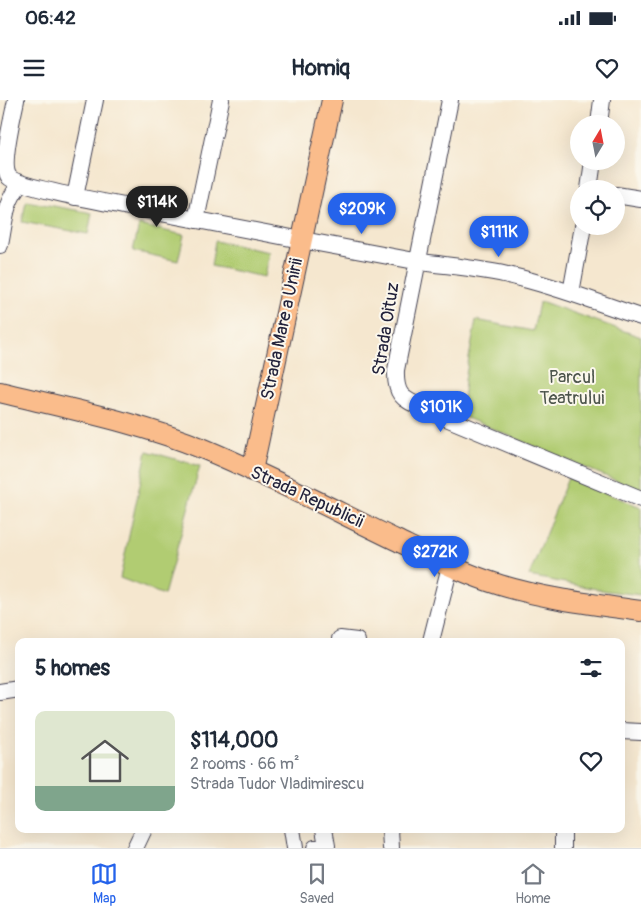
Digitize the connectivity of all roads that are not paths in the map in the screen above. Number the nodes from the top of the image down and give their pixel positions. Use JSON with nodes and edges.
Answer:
{"nodes":[{"id":1,"x":16,"y":100,"type":"edge"},
{"id":2,"x":95,"y":100,"type":"edge"},
{"id":3,"x":221,"y":100,"type":"edge"},
{"id":4,"x":332,"y":100,"type":"edge"},
{"id":5,"x":450,"y":100,"type":"edge"},
{"id":6,"x":602,"y":100,"type":"edge"},
{"id":7,"x":600,"y":115,"type":"edge"},
{"id":8,"x":21,"y":184,"type":"junction"},
{"id":9,"x":76,"y":196,"type":"junction"},
{"id":10,"x":625,"y":196,"type":"edge"},
{"id":11,"x":641,"y":199,"type":"edge"},
{"id":12,"x":196,"y":220,"type":"junction"},
{"id":13,"x":581,"y":235,"type":"edge"},
{"id":14,"x":301,"y":239,"type":"junction"},
{"id":15,"x":0,"y":245,"type":"edge"},
{"id":16,"x":417,"y":261,"type":"junction"},
{"id":17,"x":571,"y":294,"type":"junction"},
{"id":18,"x":641,"y":317,"type":"edge"},
{"id":19,"x":0,"y":392,"type":"edge"},
{"id":20,"x":252,"y":471,"type":"junction"},
{"id":21,"x":641,"y":499,"type":"edge"},
{"id":22,"x":450,"y":566,"type":"junction"},
{"id":23,"x":641,"y":610,"type":"edge"},
{"id":24,"x":432,"y":638,"type":"edge"},
{"id":25,"x":15,"y":690,"type":"edge"},
{"id":26,"x":0,"y":692,"type":"edge"},
{"id":27,"x":625,"y":731,"type":"edge"},
{"id":28,"x":641,"y":732,"type":"edge"},
{"id":29,"x":142,"y":833,"type":"edge"},
{"id":30,"x":293,"y":833,"type":"edge"},
{"id":31,"x":325,"y":833,"type":"edge"},
{"id":32,"x":390,"y":833,"type":"edge"},
{"id":33,"x":563,"y":833,"type":"edge"},
{"id":34,"x":135,"y":848,"type":"edge"},
{"id":35,"x":296,"y":848,"type":"edge"},
{"id":36,"x":315,"y":848,"type":"edge"},
{"id":37,"x":391,"y":848,"type":"edge"},
{"id":38,"x":563,"y":848,"type":"edge"}],
"edges":[{"from":1,"to":8,"type":"street"},
{"from":2,"to":9,"type":"street"},
{"from":3,"to":12,"type":"street"},
{"from":4,"to":14,"type":"main road","name":"Strada Mare a Unirii"},
{"from":5,"to":16,"type":"street","name":"Strada Oituz"},
{"from":6,"to":7,"type":"street"},
{"from":8,"to":9,"type":"street"},
{"from":8,"to":15,"type":"street"},
{"from":9,"to":12,"type":"street"},
{"from":10,"to":11,"type":"street"},
{"from":12,"to":14,"type":"street"},
{"from":13,"to":17,"type":"street"},
{"from":14,"to":16,"type":"street"},
{"from":14,"to":20,"type":"main road","name":"Strada Mare a Unirii"},
{"from":16,"to":17,"type":"street"},
{"from":16,"to":21,"type":"street","name":"Strada Oituz"},
{"from":17,"to":18,"type":"street"},
{"from":19,"to":20,"type":"main road","name":"Strada Republicii"},
{"from":20,"to":22,"type":"main road","name":"Strada Republicii"},
{"from":22,"to":23,"type":"main road","name":"Strada Republicii"},
{"from":22,"to":24,"type":"street"},
{"from":25,"to":26,"type":"street"},
{"from":27,"to":28,"type":"street"},
{"from":29,"to":34,"type":"street"},
{"from":30,"to":35,"type":"street"},
{"from":31,"to":36,"type":"street"},
{"from":32,"to":37,"type":"street"},
{"from":33,"to":38,"type":"street"}]}
